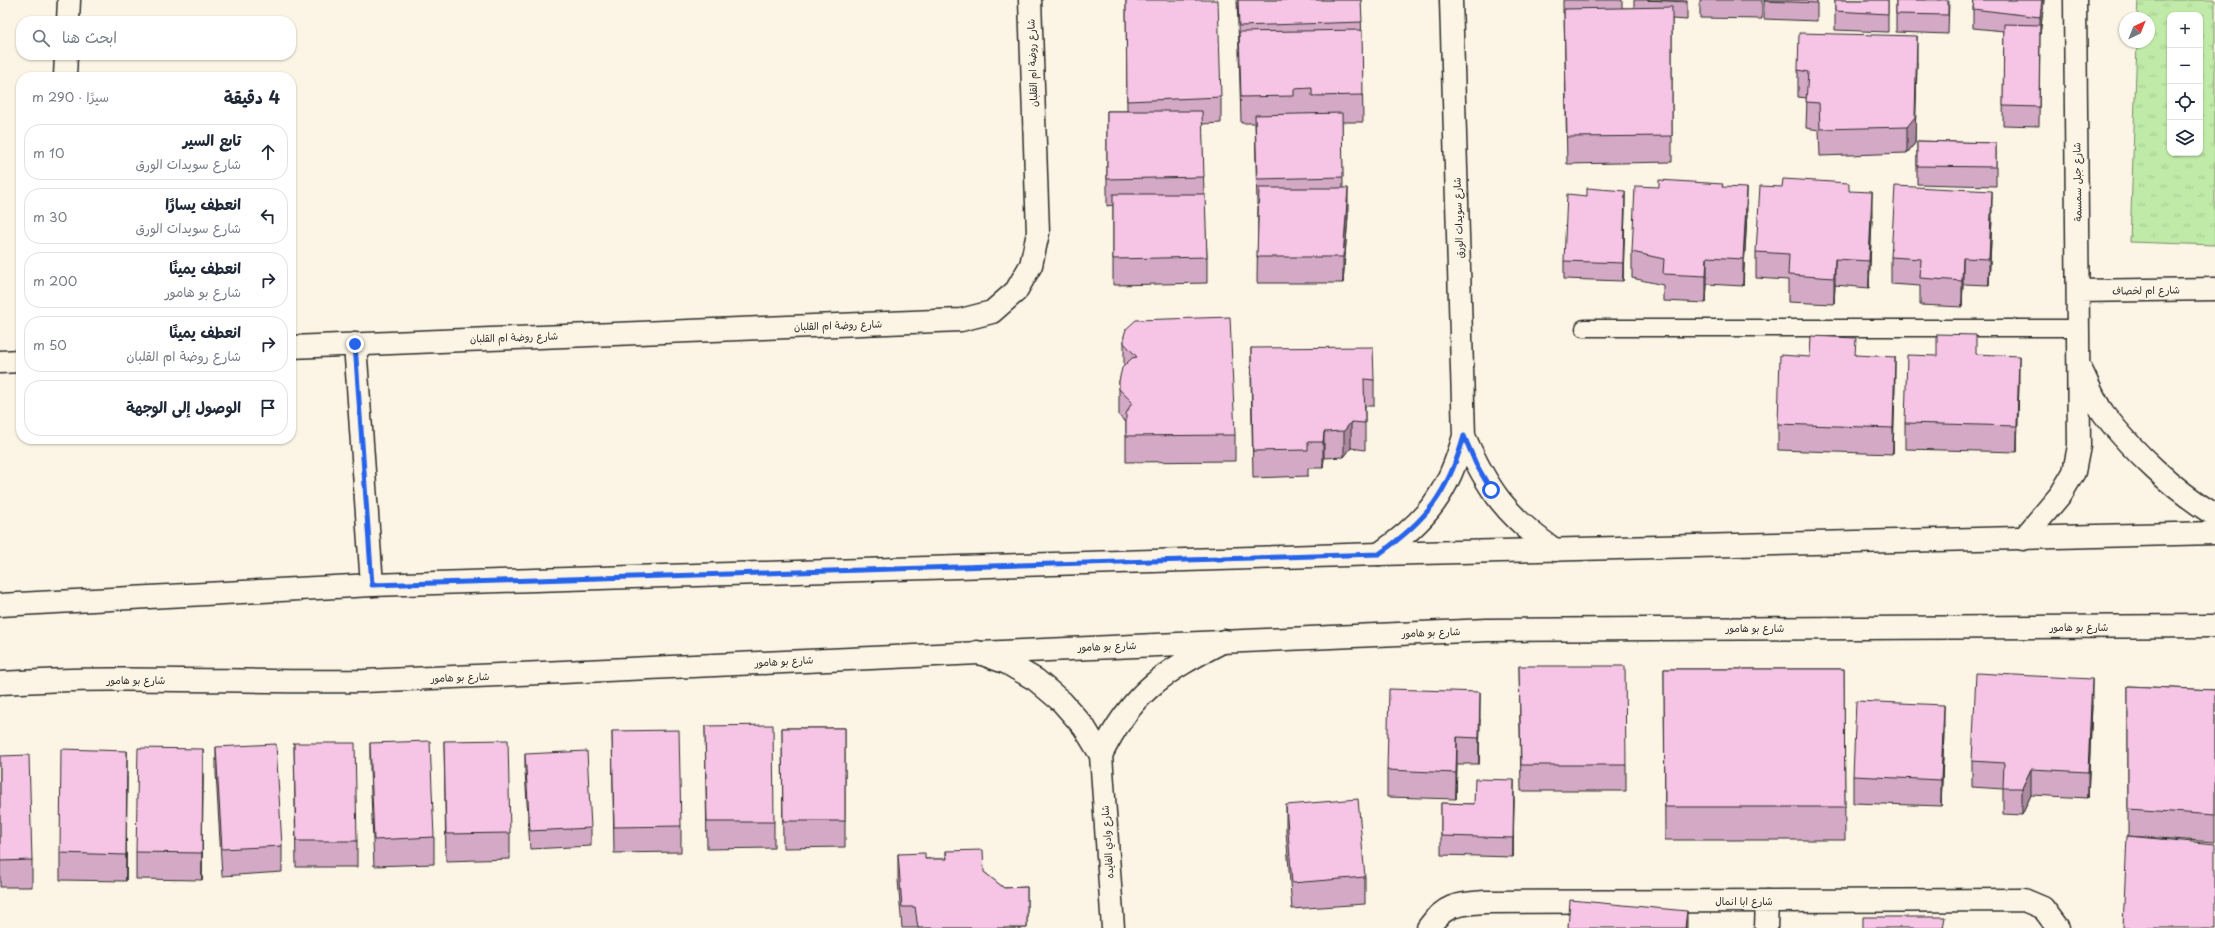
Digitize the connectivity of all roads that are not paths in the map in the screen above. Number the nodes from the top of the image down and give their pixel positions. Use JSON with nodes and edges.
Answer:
{"nodes":[{"id":1,"x":69,"y":0,"type":"edge"},
{"id":2,"x":1030,"y":0,"type":"edge"},
{"id":3,"x":1451,"y":0,"type":"edge"},
{"id":4,"x":2075,"y":0,"type":"edge"},
{"id":5,"x":68,"y":16,"type":"edge"},
{"id":6,"x":66,"y":60,"type":"edge"},
{"id":7,"x":65,"y":72,"type":"edge"},
{"id":8,"x":2215,"y":289,"type":"edge"},
{"id":9,"x":2078,"y":291,"type":"junction"},
{"id":10,"x":1584,"y":328,"type":"dead end"},
{"id":11,"x":2078,"y":328,"type":"junction"},
{"id":12,"x":355,"y":344,"type":"junction"},
{"id":13,"x":296,"y":347,"type":"edge"},
{"id":14,"x":16,"y":361,"type":"edge"},
{"id":15,"x":0,"y":362,"type":"edge"},
{"id":16,"x":2078,"y":364,"type":"junction"},
{"id":17,"x":1464,"y":436,"type":"junction"},
{"id":18,"x":2215,"y":515,"type":"edge"},
{"id":19,"x":2215,"y":533,"type":"edge"},
{"id":20,"x":2023,"y":539,"type":"junction"},
{"id":21,"x":1555,"y":550,"type":"junction"},
{"id":22,"x":1379,"y":554,"type":"junction"},
{"id":23,"x":372,"y":585,"type":"junction"},
{"id":24,"x":0,"y":605,"type":"edge"},
{"id":25,"x":2215,"y":626,"type":"edge"},
{"id":26,"x":1225,"y":641,"type":"junction"},
{"id":27,"x":975,"y":652,"type":"junction"},
{"id":28,"x":0,"y":683,"type":"edge"},
{"id":29,"x":1101,"y":755,"type":"junction"},
{"id":30,"x":1767,"y":901,"type":"junction"},
{"id":31,"x":1113,"y":928,"type":"edge"},
{"id":32,"x":1428,"y":928,"type":"edge"},
{"id":33,"x":1766,"y":928,"type":"edge"},
{"id":34,"x":2058,"y":928,"type":"edge"}],
"edges":[{"from":1,"to":5,"type":"street"},
{"from":2,"to":12,"type":"street","name":"شارع روضة ام القلبان"},
{"from":3,"to":17,"type":"street","name":"شارع سويدات الورق"},
{"from":4,"to":9,"type":"street","name":"شارع جبل سمسمة"},
{"from":6,"to":7,"type":"street"},
{"from":8,"to":9,"type":"street","name":"شارع ام لخصاف"},
{"from":9,"to":11,"type":"street","name":"شارع جبل سمسمة"},
{"from":10,"to":11,"type":"lane"},
{"from":11,"to":16,"type":"street","name":"شارع جبل سمسمة"},
{"from":12,"to":13,"type":"street","name":"شارع روضة ام القلبان"},
{"from":12,"to":23,"type":"street"},
{"from":14,"to":15,"type":"street"},
{"from":16,"to":18,"type":"street","name":"شارع جبل سمسمة"},
{"from":16,"to":20,"type":"street","name":"شارع جبل سمسمة"},
{"from":17,"to":21,"type":"street","name":"شارع سويدات الورق"},
{"from":17,"to":22,"type":"street","name":"شارع سويدات الورق"},
{"from":19,"to":20,"type":"street"},
{"from":20,"to":21,"type":"street"},
{"from":21,"to":22,"type":"street"},
{"from":22,"to":23,"type":"street"},
{"from":23,"to":24,"type":"street"},
{"from":25,"to":26,"type":"street","name":"شارع بو هامور"},
{"from":26,"to":27,"type":"street","name":"شارع بو هامور"},
{"from":26,"to":29,"type":"street"},
{"from":27,"to":28,"type":"street","name":"شارع بو هامور"},
{"from":27,"to":29,"type":"street","name":"شارع وادي الفايده"},
{"from":29,"to":31,"type":"street","name":"شارع وادي الفايده"},
{"from":30,"to":32,"type":"street","name":"شارع ابا انمال"},
{"from":30,"to":33,"type":"street"},
{"from":30,"to":34,"type":"street","name":"شارع ابا انمال"}]}
